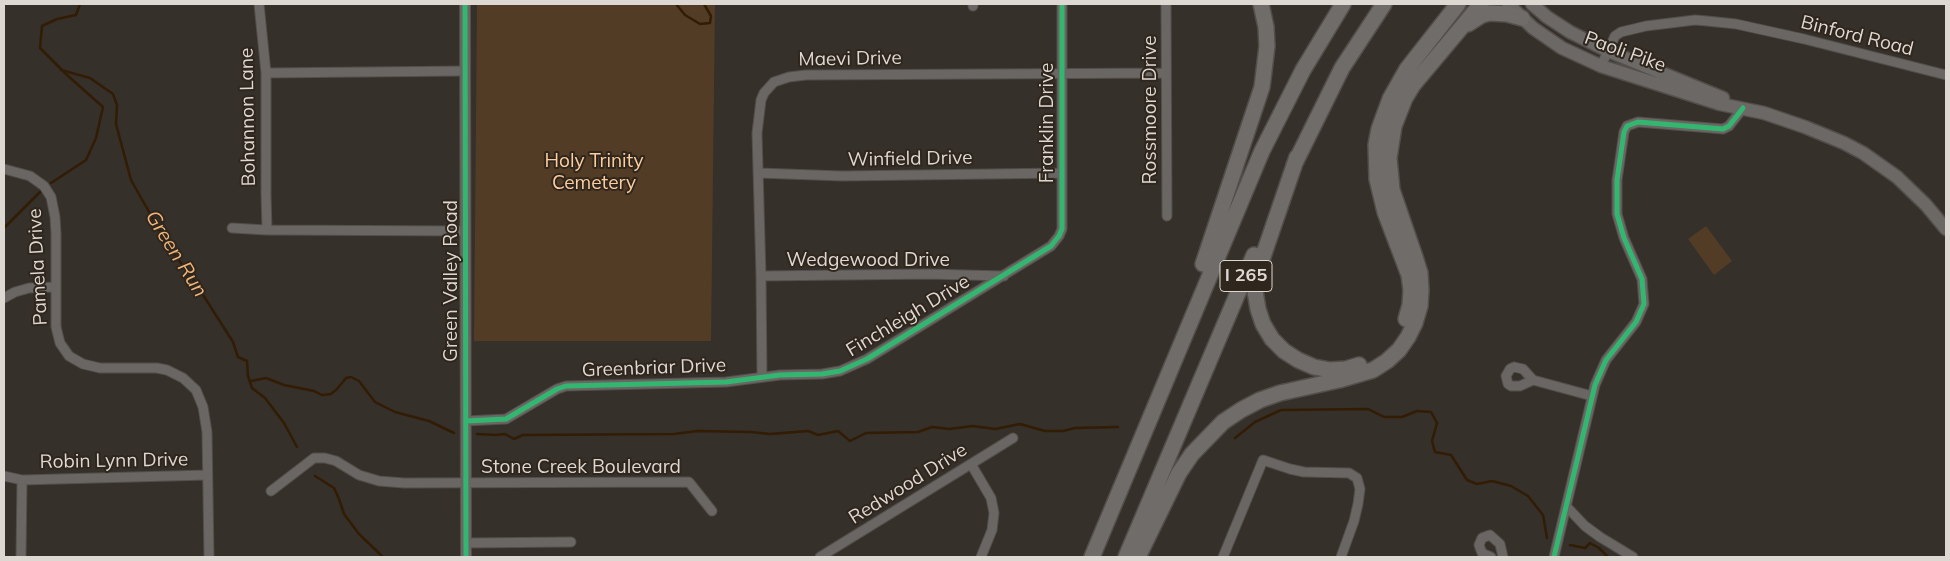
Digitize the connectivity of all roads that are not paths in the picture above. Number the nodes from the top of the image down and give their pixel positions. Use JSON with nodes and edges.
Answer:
{"nodes":[{"id":1,"x":259,"y":4,"type":"edge"},
{"id":2,"x":464,"y":4,"type":"edge"},
{"id":3,"x":1062,"y":4,"type":"edge"},
{"id":4,"x":1166,"y":4,"type":"edge"},
{"id":5,"x":1261,"y":4,"type":"edge"},
{"id":6,"x":1343,"y":4,"type":"edge"},
{"id":7,"x":1384,"y":4,"type":"edge"},
{"id":8,"x":1481,"y":4,"type":"edge"},
{"id":9,"x":1508,"y":4,"type":"edge"},
{"id":10,"x":1532,"y":4,"type":"edge"},
{"id":11,"x":1455,"y":6,"type":"edge"},
{"id":12,"x":1522,"y":18,"type":"junction"},
{"id":13,"x":1455,"y":37,"type":"junction"},
{"id":14,"x":1608,"y":51,"type":"junction"},
{"id":15,"x":1601,"y":66,"type":"junction"},
{"id":16,"x":464,"y":71,"type":"junction"},
{"id":17,"x":266,"y":73,"type":"junction"},
{"id":18,"x":1062,"y":73,"type":"junction"},
{"id":19,"x":1166,"y":73,"type":"junction"},
{"id":20,"x":1946,"y":75,"type":"edge"},
{"id":21,"x":1743,"y":108,"type":"junction"},
{"id":22,"x":1298,"y":157,"type":"junction"},
{"id":23,"x":4,"y":169,"type":"edge"},
{"id":24,"x":759,"y":173,"type":"junction"},
{"id":25,"x":1062,"y":173,"type":"junction"},
{"id":26,"x":1166,"y":216,"type":"dead end"},
{"id":27,"x":232,"y":228,"type":"dead end"},
{"id":28,"x":1946,"y":229,"type":"edge"},
{"id":29,"x":267,"y":230,"type":"junction"},
{"id":30,"x":465,"y":230,"type":"junction"},
{"id":31,"x":1056,"y":242,"type":"joint"},
{"id":32,"x":761,"y":276,"type":"junction"},
{"id":33,"x":1004,"y":276,"type":"junction"},
{"id":34,"x":56,"y":287,"type":"junction"},
{"id":35,"x":4,"y":298,"type":"edge"},
{"id":36,"x":762,"y":377,"type":"junction"},
{"id":37,"x":1533,"y":380,"type":"dead end"},
{"id":38,"x":1592,"y":396,"type":"junction"},
{"id":39,"x":1151,"y":415,"type":"junction"},
{"id":40,"x":466,"y":421,"type":"junction"},
{"id":41,"x":1013,"y":438,"type":"dead end"},
{"id":42,"x":971,"y":464,"type":"junction"},
{"id":43,"x":207,"y":475,"type":"junction"},
{"id":44,"x":4,"y":476,"type":"edge"},
{"id":45,"x":22,"y":480,"type":"junction"},
{"id":46,"x":466,"y":482,"type":"junction"},
{"id":47,"x":271,"y":491,"type":"dead end"},
{"id":48,"x":1566,"y":506,"type":"junction"},
{"id":49,"x":712,"y":511,"type":"dead end"},
{"id":50,"x":571,"y":542,"type":"dead end"},
{"id":51,"x":466,"y":543,"type":"junction"},
{"id":52,"x":21,"y":557,"type":"edge"},
{"id":53,"x":209,"y":557,"type":"edge"},
{"id":54,"x":466,"y":557,"type":"edge"},
{"id":55,"x":820,"y":557,"type":"edge"},
{"id":56,"x":981,"y":557,"type":"edge"},
{"id":57,"x":1092,"y":557,"type":"edge"},
{"id":58,"x":1126,"y":557,"type":"edge"},
{"id":59,"x":1138,"y":557,"type":"edge"},
{"id":60,"x":1223,"y":557,"type":"edge"},
{"id":61,"x":1340,"y":557,"type":"edge"},
{"id":62,"x":1491,"y":557,"type":"edge"},
{"id":63,"x":1503,"y":557,"type":"edge"},
{"id":64,"x":1554,"y":557,"type":"edge"},
{"id":65,"x":1633,"y":557,"type":"edge"}],
"edges":[{"from":1,"to":17,"type":"street","name":"Bohannon Lane"},
{"from":2,"to":16,"type":"street","name":"Green Valley Road"},
{"from":3,"to":18,"type":"street","name":"Franklin Drive"},
{"from":4,"to":19,"type":"street","name":"Rossmoore Drive"},
{"from":5,"to":39,"type":"highway"},
{"from":6,"to":39,"type":"highway","number":"I 265"},
{"from":7,"to":22,"type":"highway","number":"I 265"},
{"from":8,"to":13,"type":"highway"},
{"from":9,"to":12,"type":"main road","name":"Paoli Pike"},
{"from":10,"to":14,"type":"main road","name":"Paoli Pike"},
{"from":11,"to":22,"type":"highway"},
{"from":12,"to":13,"type":"highway"},
{"from":12,"to":15,"type":"main road","name":"Paoli Pike"},
{"from":13,"to":59,"type":"highway"},
{"from":14,"to":15,"type":"street","name":"Binford Road"},
{"from":14,"to":20,"type":"street","name":"Binford Road"},
{"from":14,"to":21,"type":"main road","name":"Paoli Pike"},
{"from":15,"to":21,"type":"main road","name":"Paoli Pike"},
{"from":16,"to":17,"type":"street"},
{"from":16,"to":30,"type":"street","name":"Green Valley Road"},
{"from":17,"to":29,"type":"street","name":"Bohannon Lane"},
{"from":18,"to":19,"type":"street","name":"Maevi Drive"},
{"from":18,"to":24,"type":"street","name":"Maevi Drive"},
{"from":18,"to":25,"type":"street","name":"Franklin Drive"},
{"from":19,"to":26,"type":"street","name":"Rossmoore Drive"},
{"from":21,"to":28,"type":"main road","name":"Paoli Pike"},
{"from":21,"to":38,"type":"street"},
{"from":22,"to":58,"type":"highway","number":"I 265"},
{"from":23,"to":34,"type":"street","name":"Pamela Drive"},
{"from":24,"to":25,"type":"street","name":"Winfield Drive"},
{"from":24,"to":32,"type":"street","name":"Maevi Drive"},
{"from":25,"to":31,"type":"street","name":"Franklin Drive"},
{"from":27,"to":29,"type":"street"},
{"from":29,"to":30,"type":"street"},
{"from":30,"to":40,"type":"street","name":"Green Valley Road"},
{"from":31,"to":33,"type":"street","name":"Finchleigh Drive"},
{"from":32,"to":33,"type":"street","name":"Wedgewood Drive"},
{"from":32,"to":36,"type":"street","name":"Maevi Drive"},
{"from":33,"to":36,"type":"street","name":"Finchleigh Drive"},
{"from":34,"to":35,"type":"street"},
{"from":34,"to":43,"type":"street","name":"Pamela Drive"},
{"from":36,"to":40,"type":"street","name":"Greenbriar Drive"},
{"from":37,"to":38,"type":"street"},
{"from":38,"to":48,"type":"street"},
{"from":39,"to":57,"type":"highway","number":"I 265"},
{"from":40,"to":46,"type":"street","name":"Green Valley Road"},
{"from":41,"to":42,"type":"street","name":"Redwood Drive"},
{"from":42,"to":55,"type":"street","name":"Redwood Drive"},
{"from":42,"to":56,"type":"street"},
{"from":43,"to":45,"type":"street","name":"Robin Lynn Drive"},
{"from":43,"to":53,"type":"street","name":"Pamela Drive"},
{"from":44,"to":45,"type":"street","name":"Robin Lynn Drive"},
{"from":45,"to":52,"type":"street"},
{"from":46,"to":47,"type":"street"},
{"from":46,"to":49,"type":"street","name":"Stone Creek Boulevard"},
{"from":46,"to":51,"type":"street","name":"Green Valley Road"},
{"from":48,"to":64,"type":"street"},
{"from":48,"to":65,"type":"street"},
{"from":50,"to":51,"type":"street"},
{"from":51,"to":54,"type":"street","name":"Green Valley Road"},
{"from":60,"to":61,"type":"street"},
{"from":62,"to":63,"type":"street"}]}
